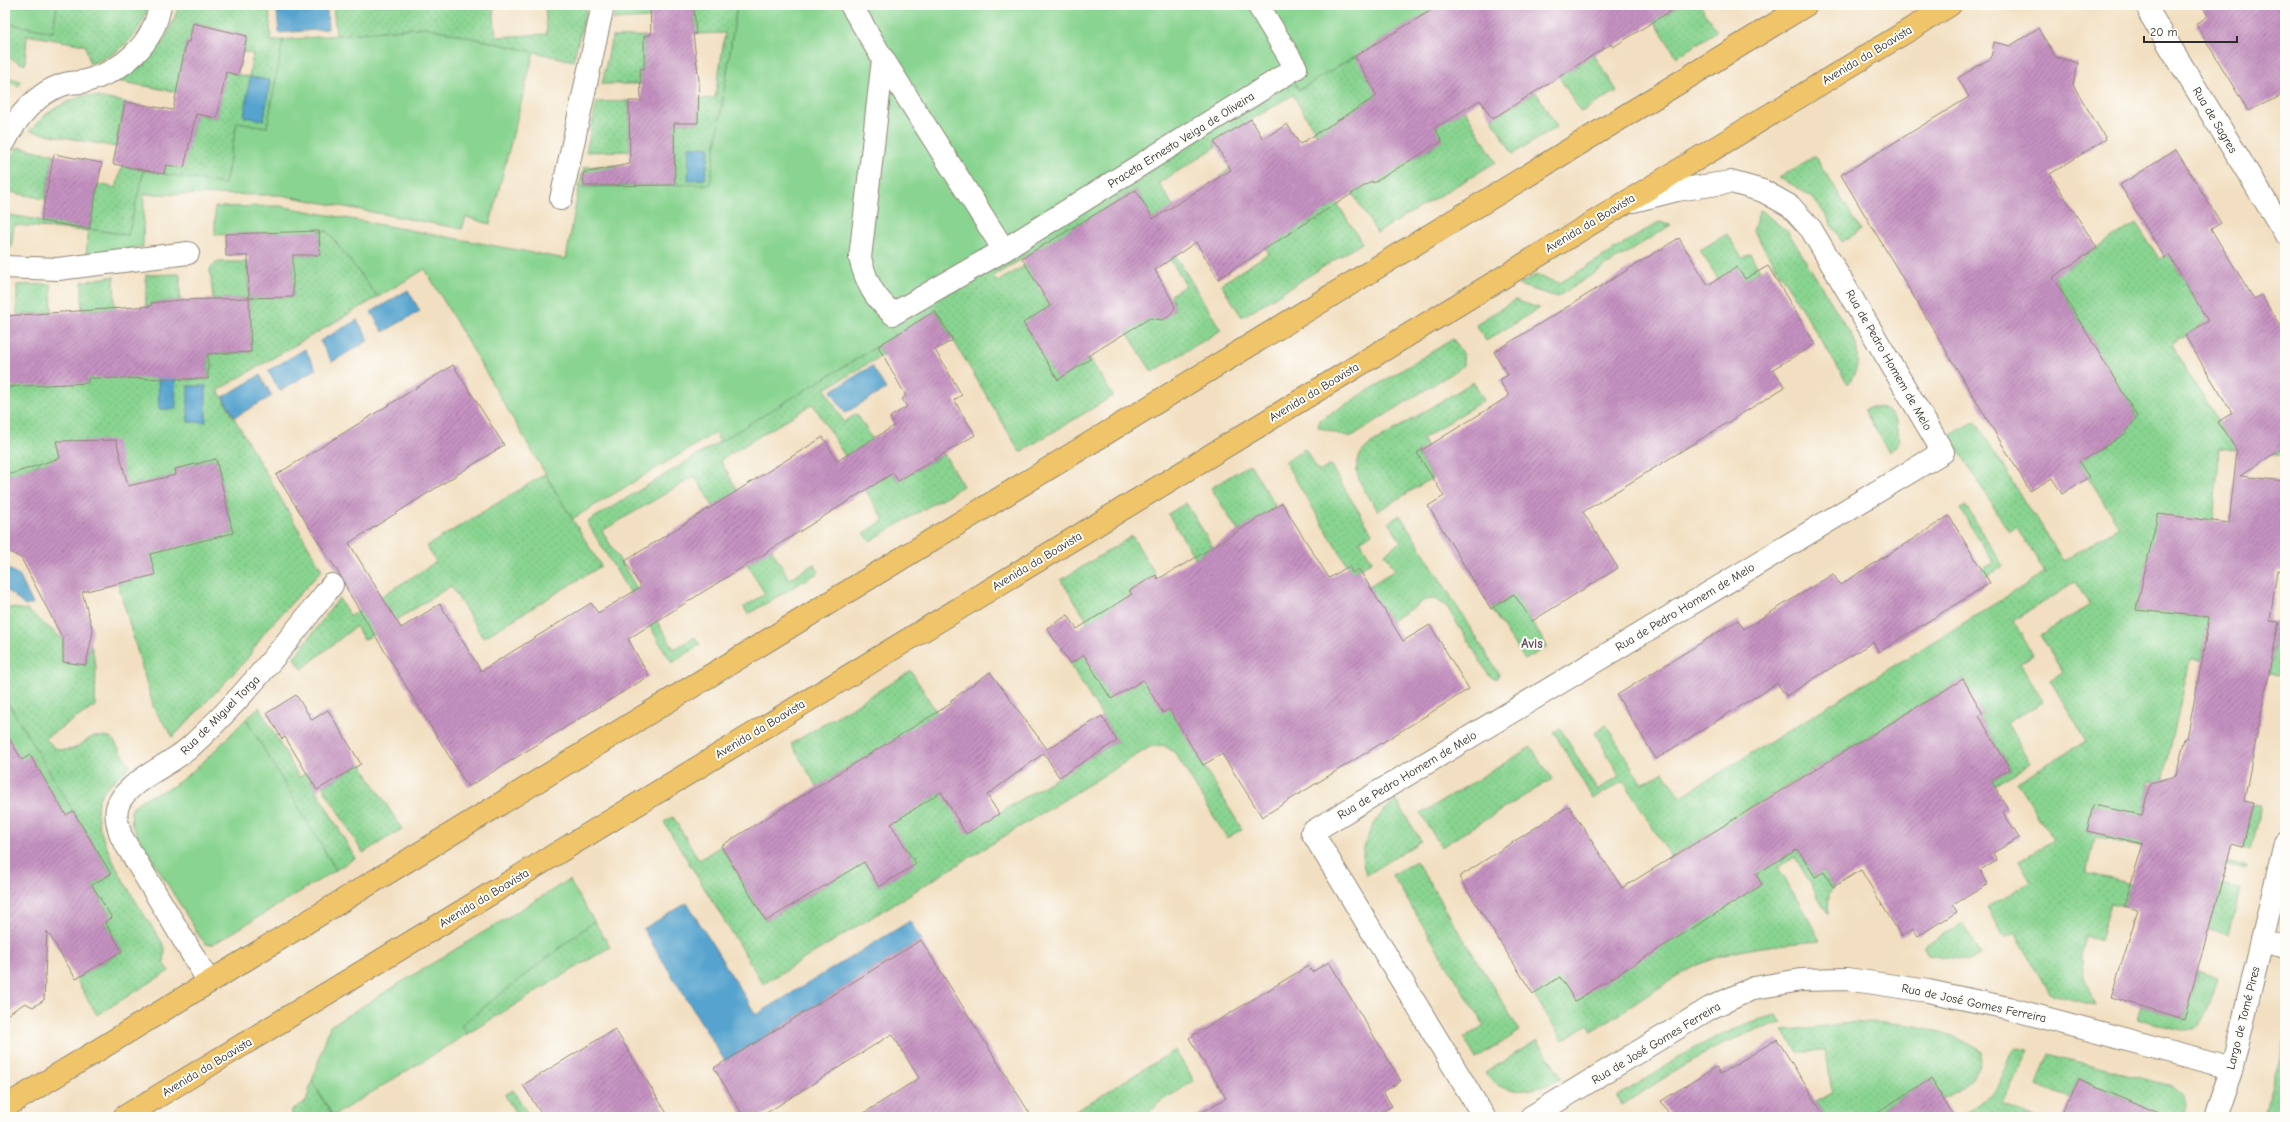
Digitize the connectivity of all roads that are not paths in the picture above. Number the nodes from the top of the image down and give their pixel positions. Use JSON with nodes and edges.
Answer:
{"nodes":[{"id":1,"x":160,"y":5,"type":"edge"},
{"id":2,"x":602,"y":5,"type":"edge"},
{"id":3,"x":851,"y":5,"type":"edge"},
{"id":4,"x":1258,"y":5,"type":"edge"},
{"id":5,"x":1806,"y":5,"type":"edge"},
{"id":6,"x":1950,"y":5,"type":"edge"},
{"id":7,"x":2148,"y":5,"type":"edge"},
{"id":8,"x":883,"y":59,"type":"junction"},
{"id":9,"x":5,"y":141,"type":"edge"},
{"id":10,"x":561,"y":199,"type":"dead end"},
{"id":11,"x":1622,"y":204,"type":"junction"},
{"id":12,"x":2285,"y":233,"type":"edge"},
{"id":13,"x":1004,"y":250,"type":"junction"},
{"id":14,"x":188,"y":253,"type":"dead end"},
{"id":15,"x":5,"y":267,"type":"edge"},
{"id":16,"x":332,"y":585,"type":"dead end"},
{"id":17,"x":2285,"y":843,"type":"edge"},
{"id":18,"x":2262,"y":941,"type":"junction"},
{"id":19,"x":2285,"y":947,"type":"edge"},
{"id":20,"x":209,"y":982,"type":"junction"},
{"id":21,"x":2232,"y":1068,"type":"junction"},
{"id":22,"x":6,"y":1108,"type":"edge"},
{"id":23,"x":1534,"y":1116,"type":"edge"},
{"id":24,"x":124,"y":1117,"type":"edge"},
{"id":25,"x":1484,"y":1117,"type":"edge"},
{"id":26,"x":2215,"y":1117,"type":"edge"}],
"edges":[{"from":1,"to":9,"type":"street"},
{"from":2,"to":10,"type":"street"},
{"from":3,"to":8,"type":"street"},
{"from":4,"to":13,"type":"street","name":"Praceta Ernesto Veiga de Oliveira"},
{"from":5,"to":20,"type":"main road"},
{"from":6,"to":11,"type":"main road","name":"Avenida da Boavista"},
{"from":7,"to":12,"type":"street","name":"Rua de Sagres"},
{"from":8,"to":13,"type":"street"},
{"from":8,"to":13,"type":"street","name":"Praceta Ernesto Veiga de Oliveira"},
{"from":11,"to":24,"type":"main road","name":"Avenida da Boavista"},
{"from":11,"to":25,"type":"street","name":"Rua de Pedro Homem de Melo"},
{"from":14,"to":15,"type":"street"},
{"from":16,"to":20,"type":"street","name":"Rua de Miguel Torga"},
{"from":17,"to":18,"type":"street"},
{"from":18,"to":19,"type":"street"},
{"from":18,"to":21,"type":"street","name":"Largo de Tomé Pires"},
{"from":20,"to":22,"type":"main road"},
{"from":21,"to":23,"type":"street","name":"Rua de José Gomes Ferreira"},
{"from":21,"to":26,"type":"street","name":"Largo de Tomé Pires"}]}
